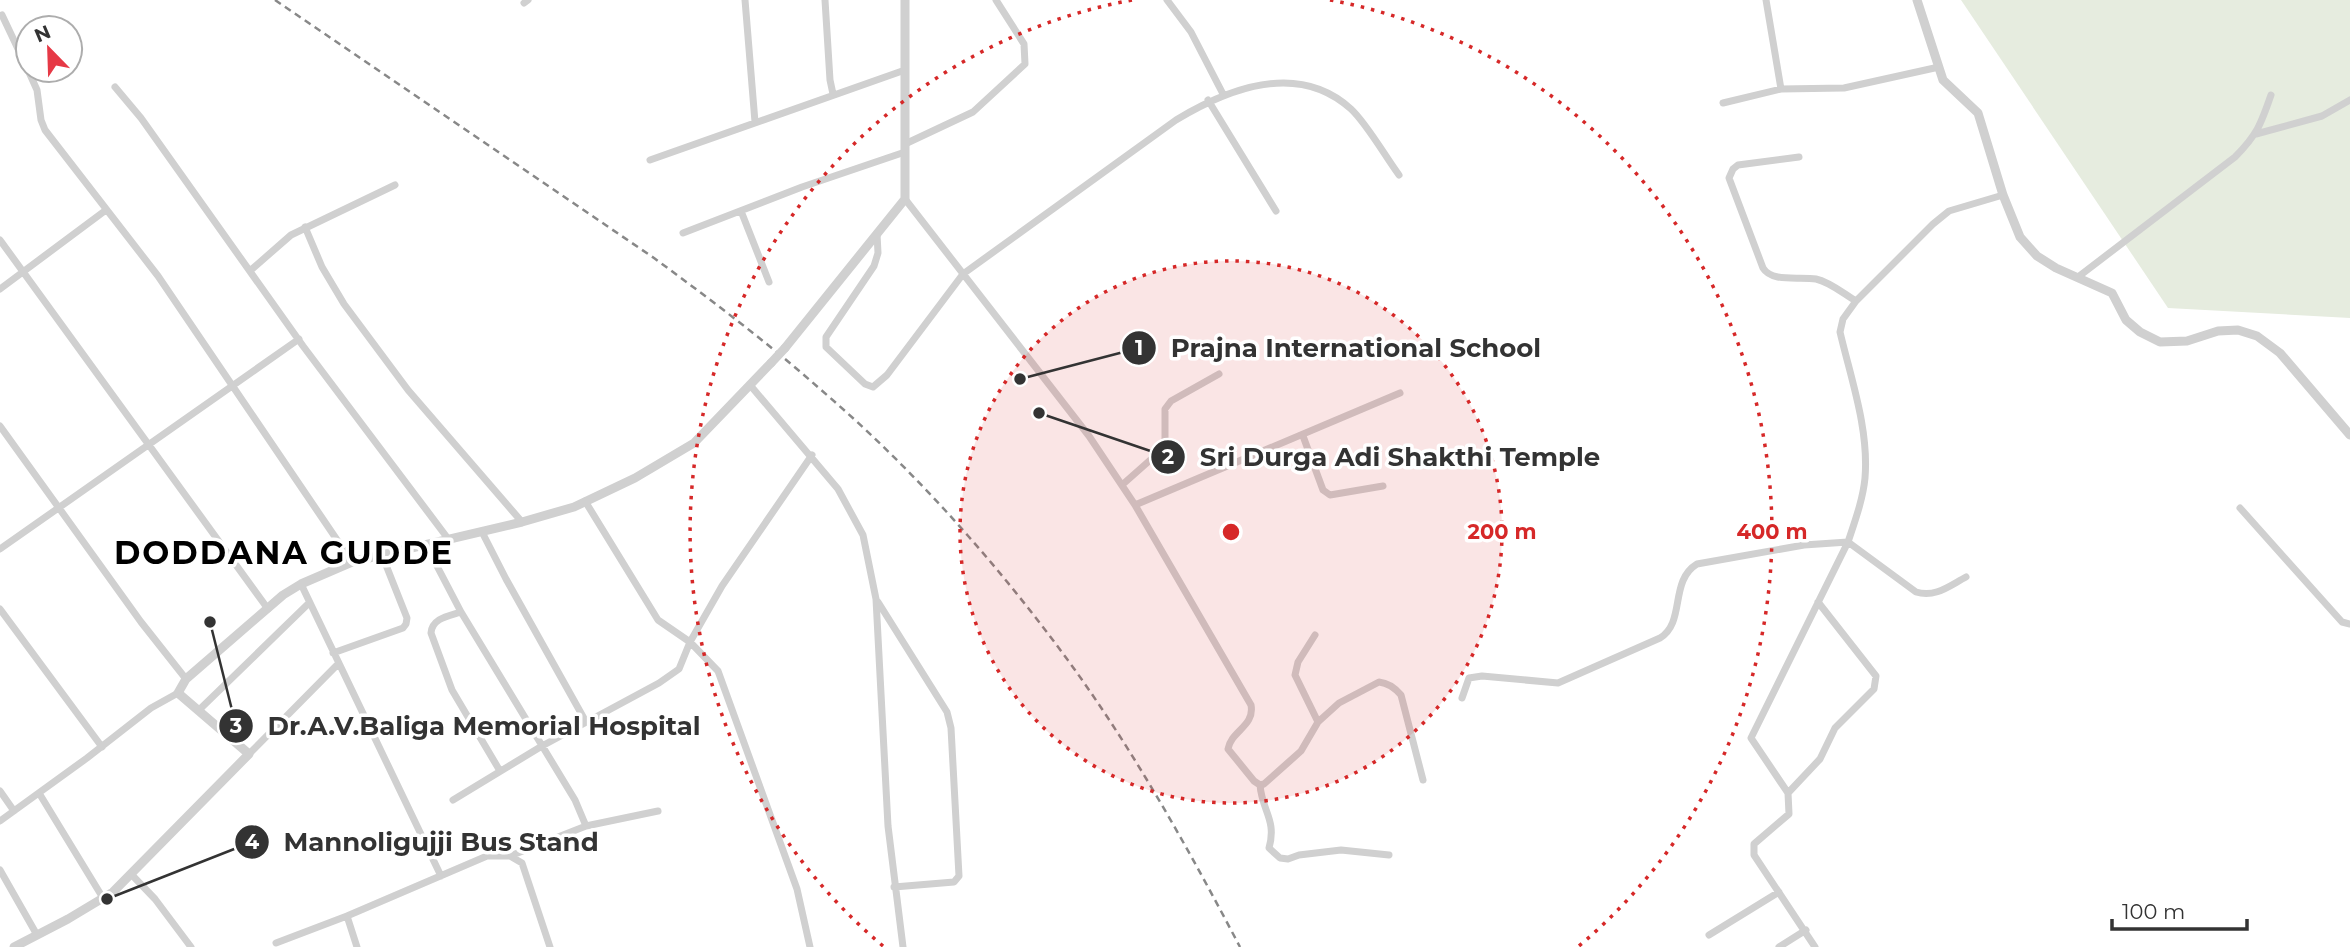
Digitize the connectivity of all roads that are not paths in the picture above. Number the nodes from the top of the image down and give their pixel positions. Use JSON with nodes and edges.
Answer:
{"nodes":[{"id":1,"x":745,"y":0,"type":"edge"},
{"id":2,"x":825,"y":0,"type":"edge"},
{"id":3,"x":905,"y":0,"type":"edge"},
{"id":4,"x":996,"y":0,"type":"edge"},
{"id":5,"x":1167,"y":0,"type":"edge"},
{"id":6,"x":1766,"y":0,"type":"edge"},
{"id":7,"x":1917,"y":0,"type":"edge"},
{"id":8,"x":2,"y":15,"type":"dead end"},
{"id":9,"x":14,"y":40,"type":"edge"},
{"id":10,"x":1939,"y":67,"type":"junction"},
{"id":11,"x":905,"y":70,"type":"junction"},
{"id":12,"x":34,"y":84,"type":"edge"},
{"id":13,"x":115,"y":87,"type":"dead end"},
{"id":14,"x":1781,"y":89,"type":"junction"},
{"id":15,"x":833,"y":94,"type":"junction"},
{"id":16,"x":1223,"y":94,"type":"junction"},
{"id":17,"x":2271,"y":95,"type":"dead end"},
{"id":18,"x":1208,"y":100,"type":"junction"},
{"id":19,"x":2350,"y":100,"type":"edge"},
{"id":20,"x":1723,"y":103,"type":"dead end"},
{"id":21,"x":755,"y":122,"type":"junction"},
{"id":22,"x":2256,"y":134,"type":"junction"},
{"id":23,"x":905,"y":148,"type":"junction"},
{"id":24,"x":1799,"y":157,"type":"dead end"},
{"id":25,"x":650,"y":160,"type":"dead end"},
{"id":26,"x":1399,"y":175,"type":"dead end"},
{"id":27,"x":395,"y":185,"type":"dead end"},
{"id":28,"x":2003,"y":195,"type":"junction"},
{"id":29,"x":905,"y":199,"type":"junction"},
{"id":30,"x":106,"y":210,"type":"junction"},
{"id":31,"x":741,"y":211,"type":"junction"},
{"id":32,"x":1276,"y":211,"type":"dead end"},
{"id":33,"x":305,"y":226,"type":"junction"},
{"id":34,"x":683,"y":233,"type":"dead end"},
{"id":35,"x":877,"y":234,"type":"junction"},
{"id":36,"x":0,"y":240,"type":"edge"},
{"id":37,"x":251,"y":270,"type":"junction"},
{"id":38,"x":24,"y":272,"type":"junction"},
{"id":39,"x":963,"y":274,"type":"junction"},
{"id":40,"x":2078,"y":277,"type":"junction"},
{"id":41,"x":769,"y":282,"type":"dead end"},
{"id":42,"x":0,"y":289,"type":"edge"},
{"id":43,"x":1856,"y":301,"type":"junction"},
{"id":44,"x":299,"y":339,"type":"junction"},
{"id":45,"x":1219,"y":374,"type":"dead end"},
{"id":46,"x":233,"y":385,"type":"junction"},
{"id":47,"x":750,"y":385,"type":"junction"},
{"id":48,"x":1400,"y":393,"type":"dead end"},
{"id":49,"x":0,"y":426,"type":"edge"},
{"id":50,"x":2350,"y":435,"type":"edge"},
{"id":51,"x":1303,"y":436,"type":"junction"},
{"id":52,"x":147,"y":445,"type":"junction"},
{"id":53,"x":812,"y":455,"type":"junction"},
{"id":54,"x":1122,"y":485,"type":"junction"},
{"id":55,"x":1382,"y":486,"type":"dead end"},
{"id":56,"x":585,"y":501,"type":"junction"},
{"id":57,"x":1135,"y":505,"type":"junction"},
{"id":58,"x":2240,"y":508,"type":"dead end"},
{"id":59,"x":59,"y":509,"type":"junction"},
{"id":60,"x":522,"y":522,"type":"junction"},
{"id":61,"x":482,"y":532,"type":"junction"},
{"id":62,"x":449,"y":540,"type":"junction"},
{"id":63,"x":1849,"y":542,"type":"junction"},
{"id":64,"x":426,"y":545,"type":"junction"},
{"id":65,"x":0,"y":549,"type":"edge"},
{"id":66,"x":382,"y":555,"type":"junction"},
{"id":67,"x":352,"y":562,"type":"junction"},
{"id":68,"x":1966,"y":577,"type":"dead end"},
{"id":69,"x":301,"y":584,"type":"junction"},
{"id":70,"x":876,"y":599,"type":"junction"},
{"id":71,"x":309,"y":603,"type":"junction"},
{"id":72,"x":1818,"y":603,"type":"junction"},
{"id":73,"x":0,"y":609,"type":"edge"},
{"id":74,"x":268,"y":609,"type":"junction"},
{"id":75,"x":461,"y":612,"type":"junction"},
{"id":76,"x":2350,"y":624,"type":"edge"},
{"id":77,"x":1315,"y":635,"type":"dead end"},
{"id":78,"x":690,"y":642,"type":"junction"},
{"id":79,"x":333,"y":653,"type":"junction"},
{"id":80,"x":338,"y":663,"type":"junction"},
{"id":81,"x":186,"y":679,"type":"junction"},
{"id":82,"x":178,"y":693,"type":"junction"},
{"id":83,"x":1462,"y":698,"type":"dead end"},
{"id":84,"x":199,"y":710,"type":"junction"},
{"id":85,"x":586,"y":722,"type":"junction"},
{"id":86,"x":1318,"y":722,"type":"junction"},
{"id":87,"x":542,"y":746,"type":"junction"},
{"id":88,"x":102,"y":747,"type":"junction"},
{"id":89,"x":249,"y":754,"type":"junction"},
{"id":90,"x":500,"y":771,"type":"junction"},
{"id":91,"x":1423,"y":780,"type":"dead end"},
{"id":92,"x":1260,"y":785,"type":"junction"},
{"id":93,"x":0,"y":791,"type":"edge"},
{"id":94,"x":39,"y":793,"type":"junction"},
{"id":95,"x":1788,"y":793,"type":"junction"},
{"id":96,"x":453,"y":800,"type":"dead end"},
{"id":97,"x":14,"y":811,"type":"junction"},
{"id":98,"x":658,"y":811,"type":"dead end"},
{"id":99,"x":0,"y":821,"type":"edge"},
{"id":100,"x":586,"y":826,"type":"junction"},
{"id":101,"x":1389,"y":855,"type":"dead end"},
{"id":102,"x":510,"y":856,"type":"junction"},
{"id":103,"x":0,"y":870,"type":"edge"},
{"id":104,"x":131,"y":874,"type":"junction"},
{"id":105,"x":441,"y":876,"type":"junction"},
{"id":106,"x":894,"y":887,"type":"junction"},
{"id":107,"x":1779,"y":892,"type":"junction"},
{"id":108,"x":103,"y":898,"type":"junction"},
{"id":109,"x":347,"y":916,"type":"junction"},
{"id":110,"x":1806,"y":930,"type":"junction"},
{"id":111,"x":37,"y":935,"type":"junction"},
{"id":112,"x":1709,"y":935,"type":"dead end"},
{"id":113,"x":277,"y":945,"type":"edge"},
{"id":114,"x":14,"y":947,"type":"edge"},
{"id":115,"x":191,"y":947,"type":"edge"},
{"id":116,"x":267,"y":947,"type":"edge"},
{"id":117,"x":357,"y":947,"type":"edge"},
{"id":118,"x":551,"y":947,"type":"edge"},
{"id":119,"x":810,"y":947,"type":"edge"},
{"id":120,"x":903,"y":947,"type":"edge"},
{"id":121,"x":1779,"y":947,"type":"edge"},
{"id":122,"x":1815,"y":947,"type":"edge"}],
"edges":[{"from":1,"to":21,"type":"street"},
{"from":2,"to":15,"type":"street"},
{"from":3,"to":11,"type":"street"},
{"from":4,"to":23,"type":"street"},
{"from":5,"to":16,"type":"street"},
{"from":6,"to":14,"type":"street"},
{"from":7,"to":10,"type":"street"},
{"from":8,"to":9,"type":"street"},
{"from":10,"to":14,"type":"street"},
{"from":10,"to":28,"type":"street"},
{"from":11,"to":15,"type":"street"},
{"from":11,"to":23,"type":"street"},
{"from":12,"to":30,"type":"street"},
{"from":13,"to":37,"type":"street"},
{"from":14,"to":20,"type":"street"},
{"from":15,"to":21,"type":"street"},
{"from":16,"to":18,"type":"street"},
{"from":16,"to":26,"type":"street"},
{"from":17,"to":22,"type":"street"},
{"from":18,"to":32,"type":"street"},
{"from":18,"to":39,"type":"street"},
{"from":19,"to":22,"type":"street"},
{"from":21,"to":25,"type":"street"},
{"from":22,"to":40,"type":"street"},
{"from":23,"to":29,"type":"street"},
{"from":23,"to":31,"type":"street"},
{"from":24,"to":43,"type":"street"},
{"from":27,"to":33,"type":"street"},
{"from":28,"to":40,"type":"street"},
{"from":28,"to":43,"type":"street"},
{"from":29,"to":35,"type":"street"},
{"from":29,"to":39,"type":"street"},
{"from":30,"to":38,"type":"street"},
{"from":30,"to":46,"type":"street"},
{"from":31,"to":34,"type":"street"},
{"from":31,"to":41,"type":"street"},
{"from":33,"to":37,"type":"street"},
{"from":33,"to":60,"type":"street"},
{"from":35,"to":39,"type":"street"},
{"from":35,"to":47,"type":"street","bridge":true},
{"from":36,"to":38,"type":"street"},
{"from":37,"to":44,"type":"street"},
{"from":38,"to":42,"type":"street"},
{"from":38,"to":52,"type":"street"},
{"from":39,"to":54,"type":"street"},
{"from":40,"to":50,"type":"street"},
{"from":43,"to":63,"type":"street"},
{"from":44,"to":46,"type":"street"},
{"from":44,"to":62,"type":"street"},
{"from":45,"to":54,"type":"street"},
{"from":46,"to":52,"type":"street"},
{"from":46,"to":67,"type":"street"},
{"from":47,"to":53,"type":"street"},
{"from":47,"to":56,"type":"street"},
{"from":48,"to":51,"type":"street"},
{"from":49,"to":59,"type":"street"},
{"from":51,"to":55,"type":"street"},
{"from":51,"to":57,"type":"street"},
{"from":52,"to":59,"type":"street"},
{"from":52,"to":74,"type":"street"},
{"from":53,"to":70,"type":"street"},
{"from":53,"to":78,"type":"street"},
{"from":54,"to":57,"type":"street"},
{"from":56,"to":60,"type":"street"},
{"from":56,"to":78,"type":"street"},
{"from":57,"to":92,"type":"street"},
{"from":58,"to":76,"type":"street"},
{"from":59,"to":65,"type":"street"},
{"from":59,"to":81,"type":"street"},
{"from":60,"to":61,"type":"street"},
{"from":61,"to":62,"type":"street"},
{"from":61,"to":85,"type":"street"},
{"from":62,"to":64,"type":"street"},
{"from":63,"to":68,"type":"street"},
{"from":63,"to":72,"type":"street"},
{"from":63,"to":83,"type":"street"},
{"from":64,"to":66,"type":"street"},
{"from":64,"to":75,"type":"street"},
{"from":66,"to":67,"type":"street"},
{"from":66,"to":79,"type":"street"},
{"from":67,"to":69,"type":"street"},
{"from":69,"to":71,"type":"street"},
{"from":69,"to":74,"type":"street"},
{"from":70,"to":106,"type":"street"},
{"from":70,"to":106,"type":"street"},
{"from":71,"to":79,"type":"street"},
{"from":71,"to":84,"type":"street"},
{"from":72,"to":95,"type":"street"},
{"from":72,"to":95,"type":"street"},
{"from":73,"to":88,"type":"street"},
{"from":74,"to":81,"type":"street"},
{"from":75,"to":87,"type":"street"},
{"from":75,"to":90,"type":"street"},
{"from":77,"to":86,"type":"street"},
{"from":78,"to":85,"type":"street"},
{"from":78,"to":119,"type":"street"},
{"from":79,"to":80,"type":"street"},
{"from":80,"to":89,"type":"street"},
{"from":80,"to":105,"type":"street"},
{"from":81,"to":82,"type":"street"},
{"from":82,"to":84,"type":"street"},
{"from":82,"to":88,"type":"street"},
{"from":84,"to":89,"type":"street"},
{"from":85,"to":87,"type":"street"},
{"from":86,"to":91,"type":"street"},
{"from":86,"to":92,"type":"street"},
{"from":87,"to":90,"type":"street"},
{"from":87,"to":100,"type":"street"},
{"from":88,"to":94,"type":"street"},
{"from":89,"to":104,"type":"street"},
{"from":90,"to":96,"type":"street"},
{"from":92,"to":101,"type":"street"},
{"from":93,"to":97,"type":"street"},
{"from":94,"to":97,"type":"street"},
{"from":94,"to":108,"type":"street"},
{"from":95,"to":107,"type":"street"},
{"from":97,"to":99,"type":"street"},
{"from":98,"to":100,"type":"street"},
{"from":100,"to":102,"type":"street"},
{"from":102,"to":105,"type":"street"},
{"from":102,"to":118,"type":"street"},
{"from":103,"to":111,"type":"street"},
{"from":104,"to":108,"type":"street"},
{"from":104,"to":115,"type":"street"},
{"from":105,"to":109,"type":"street"},
{"from":106,"to":120,"type":"street"},
{"from":107,"to":110,"type":"street"},
{"from":107,"to":112,"type":"street"},
{"from":108,"to":111,"type":"street"},
{"from":109,"to":113,"type":"street"},
{"from":109,"to":117,"type":"street"},
{"from":110,"to":121,"type":"street"},
{"from":110,"to":122,"type":"street"},
{"from":111,"to":114,"type":"street"},
{"from":113,"to":116,"type":"street"}]}
